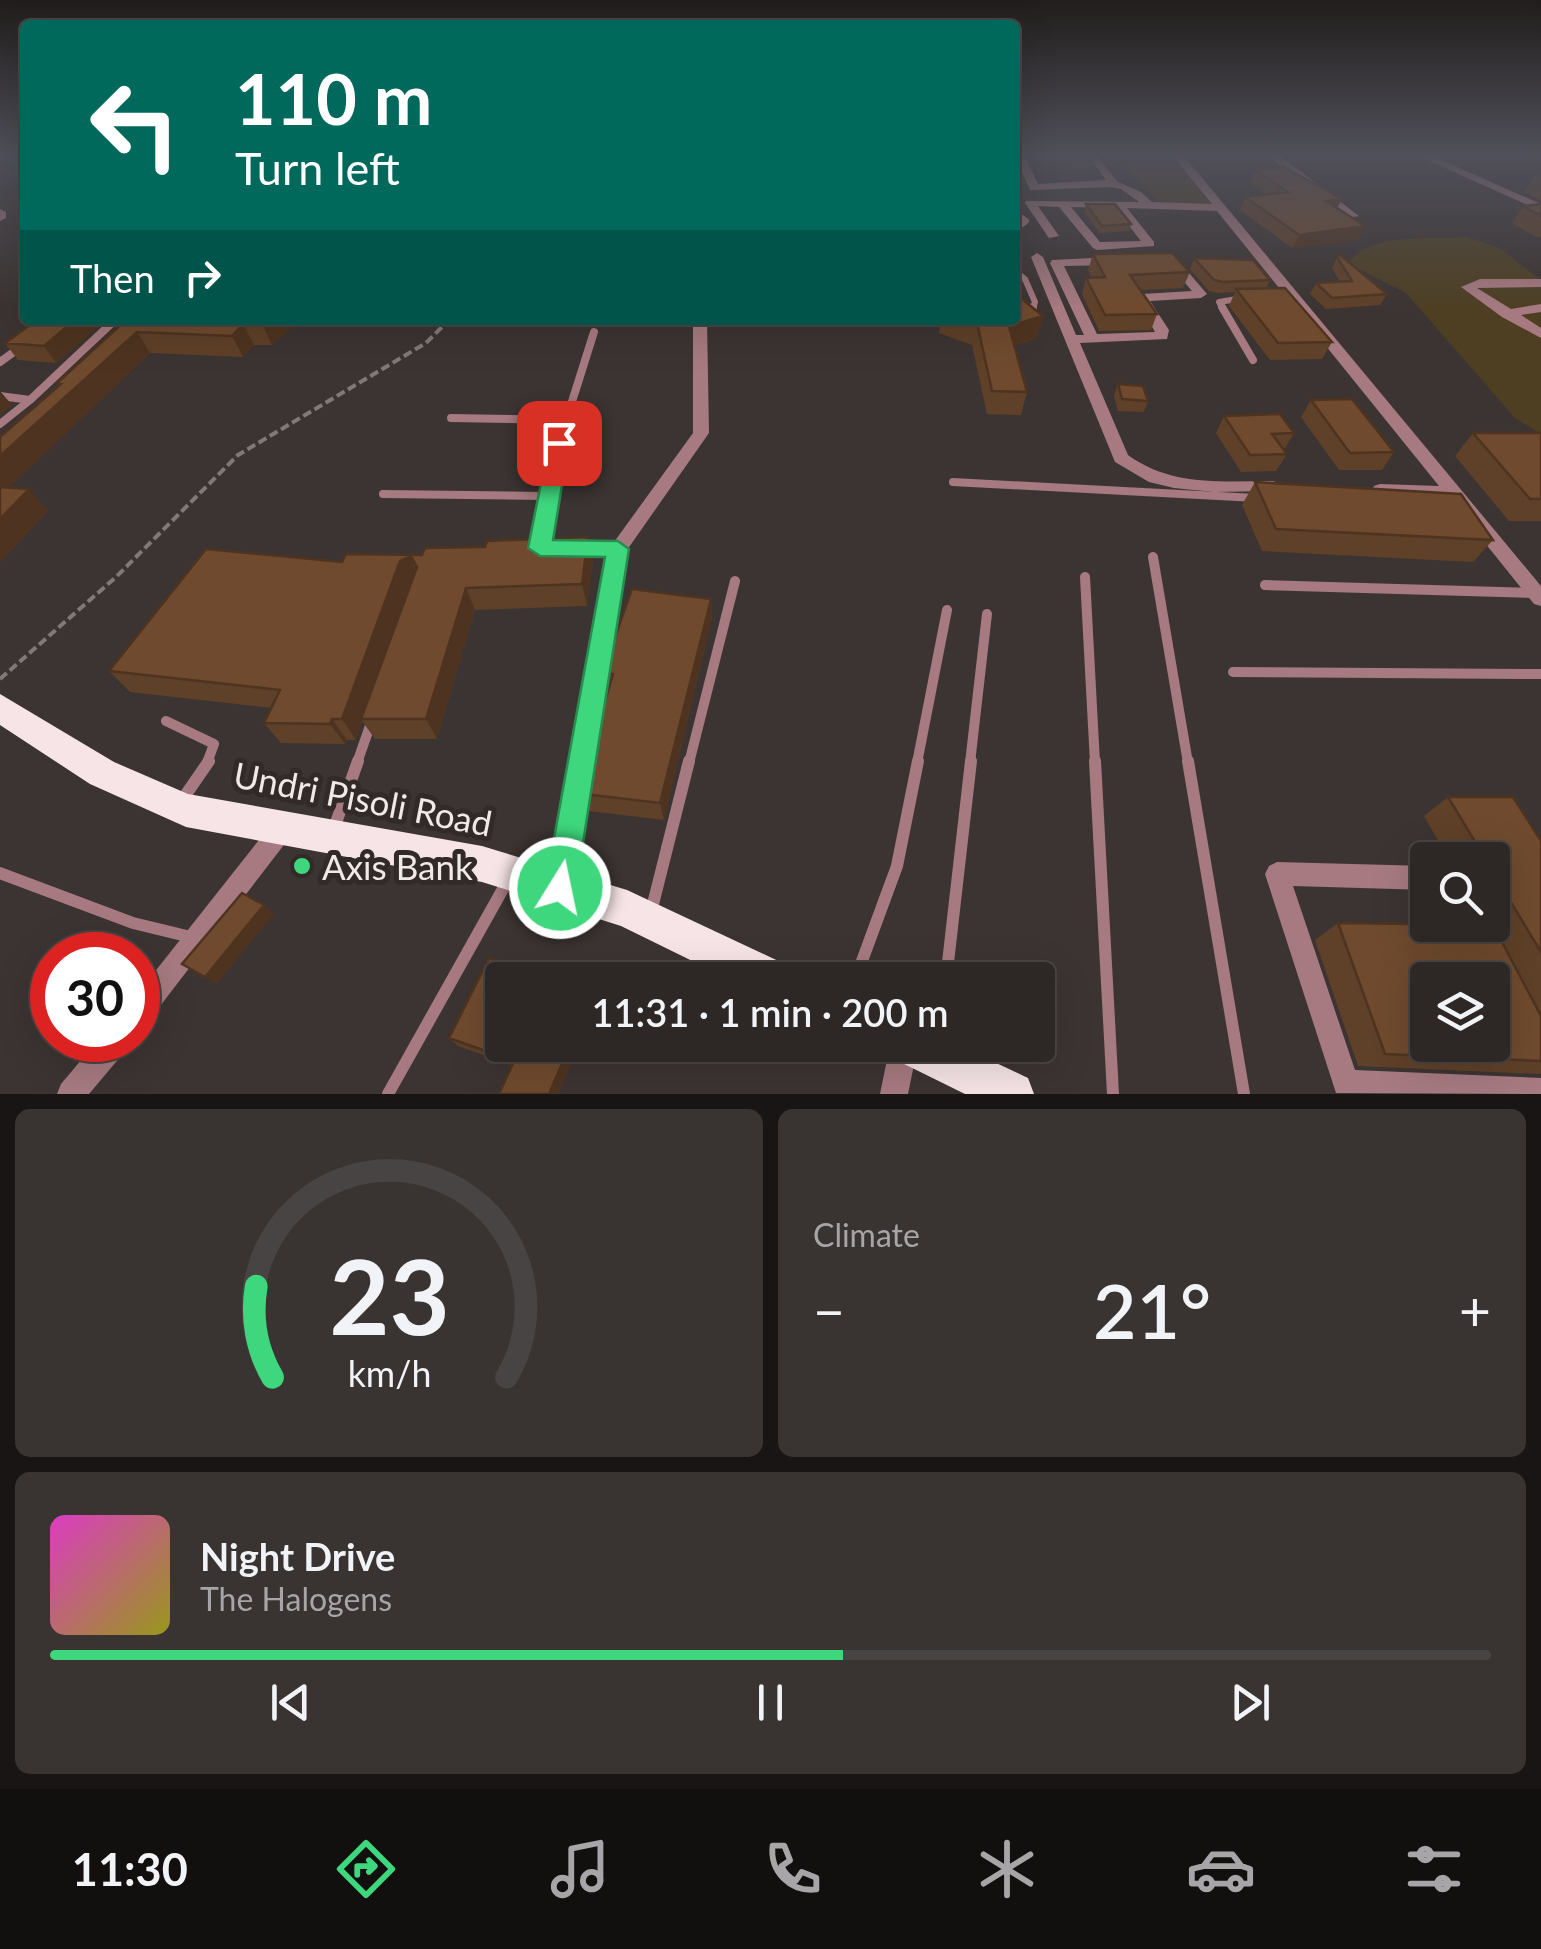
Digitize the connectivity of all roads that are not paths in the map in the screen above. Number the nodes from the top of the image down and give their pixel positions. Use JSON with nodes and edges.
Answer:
{"nodes":[{"id":1,"x":1031,"y":206,"type":"edge"},
{"id":2,"x":1064,"y":206,"type":"edge"},
{"id":3,"x":1120,"y":206,"type":"edge"},
{"id":4,"x":1151,"y":206,"type":"edge"},
{"id":5,"x":1341,"y":206,"type":"edge"},
{"id":6,"x":1222,"y":208,"type":"joint"},
{"id":7,"x":1354,"y":216,"type":"edge"},
{"id":8,"x":1053,"y":236,"type":"dead end"},
{"id":9,"x":1037,"y":257,"type":"dead end"},
{"id":10,"x":1165,"y":260,"type":"edge"},
{"id":11,"x":1128,"y":261,"type":"edge"},
{"id":12,"x":1020,"y":276,"type":"edge"},
{"id":13,"x":1541,"y":283,"type":"edge"},
{"id":14,"x":1279,"y":297,"type":"edge"},
{"id":15,"x":1296,"y":297,"type":"junction"},
{"id":16,"x":1245,"y":298,"type":"edge"},
{"id":17,"x":1540,"y":308,"type":"edge"},
{"id":18,"x":1020,"y":310,"type":"edge"},
{"id":19,"x":1507,"y":314,"type":"junction"},
{"id":20,"x":110,"y":325,"type":"edge"},
{"id":21,"x":700,"y":325,"type":"edge"},
{"id":22,"x":594,"y":332,"type":"dead end"},
{"id":23,"x":1092,"y":338,"type":"junction"},
{"id":24,"x":1536,"y":338,"type":"edge"},
{"id":25,"x":1071,"y":339,"type":"junction"},
{"id":26,"x":29,"y":341,"type":"edge"},
{"id":27,"x":1252,"y":360,"type":"dead end"},
{"id":28,"x":0,"y":362,"type":"edge"},
{"id":29,"x":0,"y":396,"type":"edge"},
{"id":30,"x":30,"y":400,"type":"junction"},
{"id":31,"x":451,"y":418,"type":"dead end"},
{"id":32,"x":566,"y":420,"type":"junction"},
{"id":33,"x":0,"y":424,"type":"edge"},
{"id":34,"x":953,"y":482,"type":"dead end"},
{"id":35,"x":1285,"y":487,"type":"edge"},
{"id":36,"x":1360,"y":489,"type":"edge"},
{"id":37,"x":384,"y":494,"type":"dead end"},
{"id":38,"x":548,"y":496,"type":"junction"},
{"id":39,"x":1270,"y":498,"type":"edge"},
{"id":40,"x":1452,"y":500,"type":"junction"},
{"id":41,"x":540,"y":548,"type":"junction"},
{"id":42,"x":522,"y":549,"type":"edge"},
{"id":43,"x":618,"y":549,"type":"junction"},
{"id":44,"x":1153,"y":556,"type":"dead end"},
{"id":45,"x":1086,"y":577,"type":"dead end"},
{"id":46,"x":735,"y":581,"type":"dead end"},
{"id":47,"x":1265,"y":584,"type":"dead end"},
{"id":48,"x":1539,"y":596,"type":"edge"},
{"id":49,"x":946,"y":610,"type":"dead end"},
{"id":50,"x":988,"y":614,"type":"dead end"},
{"id":51,"x":1233,"y":672,"type":"dead end"},
{"id":52,"x":1541,"y":674,"type":"edge"},
{"id":53,"x":0,"y":708,"type":"edge"},
{"id":54,"x":375,"y":712,"type":"edge"},
{"id":55,"x":166,"y":721,"type":"dead end"},
{"id":56,"x":178,"y":806,"type":"junction"},
{"id":57,"x":282,"y":829,"type":"junction"},
{"id":58,"x":330,"y":838,"type":"junction"},
{"id":59,"x":512,"y":873,"type":"junction"},
{"id":60,"x":0,"y":874,"type":"edge"},
{"id":61,"x":1410,"y":878,"type":"edge"},
{"id":62,"x":560,"y":888,"type":"junction"},
{"id":63,"x":649,"y":919,"type":"junction"},
{"id":64,"x":198,"y":939,"type":"junction"},
{"id":65,"x":738,"y":962,"type":"edge"},
{"id":66,"x":862,"y":962,"type":"edge"},
{"id":67,"x":948,"y":962,"type":"edge"},
{"id":68,"x":160,"y":986,"type":"edge"},
{"id":69,"x":98,"y":1062,"type":"edge"},
{"id":70,"x":913,"y":1062,"type":"edge"},
{"id":71,"x":949,"y":1062,"type":"edge"},
{"id":72,"x":1541,"y":1092,"type":"edge"},
{"id":73,"x":72,"y":1094,"type":"edge"},
{"id":74,"x":388,"y":1094,"type":"edge"},
{"id":75,"x":894,"y":1094,"type":"edge"},
{"id":76,"x":1012,"y":1094,"type":"edge"},
{"id":77,"x":1113,"y":1094,"type":"edge"},
{"id":78,"x":1244,"y":1094,"type":"edge"}],
"edges":[{"from":1,"to":8,"type":"street"},
{"from":2,"to":3,"type":"street"},
{"from":4,"to":6,"type":"street"},
{"from":5,"to":7,"type":"street"},
{"from":6,"to":15,"type":"street"},
{"from":9,"to":25,"type":"street"},
{"from":10,"to":23,"type":"street"},
{"from":11,"to":23,"type":"street"},
{"from":12,"to":18,"type":"lane"},
{"from":13,"to":19,"type":"street"},
{"from":14,"to":15,"type":"lane"},
{"from":15,"to":40,"type":"street"},
{"from":16,"to":27,"type":"lane"},
{"from":17,"to":19,"type":"street"},
{"from":19,"to":24,"type":"street"},
{"from":20,"to":30,"type":"lane"},
{"from":21,"to":43,"type":"street"},
{"from":22,"to":32,"type":"lane"},
{"from":23,"to":25,"type":"street"},
{"from":25,"to":35,"type":"street"},
{"from":26,"to":28,"type":"lane"},
{"from":29,"to":30,"type":"lane"},
{"from":30,"to":33,"type":"lane"},
{"from":31,"to":32,"type":"lane"},
{"from":32,"to":38,"type":"lane"},
{"from":34,"to":39,"type":"lane"},
{"from":36,"to":40,"type":"street"},
{"from":37,"to":38,"type":"lane"},
{"from":38,"to":41,"type":"lane"},
{"from":40,"to":48,"type":"street"},
{"from":41,"to":42,"type":"lane"},
{"from":41,"to":43,"type":"lane"},
{"from":43,"to":62,"type":"street"},
{"from":44,"to":78,"type":"lane"},
{"from":45,"to":77,"type":"lane"},
{"from":46,"to":63,"type":"lane"},
{"from":47,"to":48,"type":"lane"},
{"from":49,"to":66,"type":"lane"},
{"from":50,"to":67,"type":"lane"},
{"from":51,"to":52,"type":"lane"},
{"from":53,"to":56,"type":"highway","name":"Undri Pisoli Road"},
{"from":54,"to":58,"type":"lane"},
{"from":55,"to":56,"type":"lane"},
{"from":56,"to":57,"type":"highway","name":"Undri Pisoli Road"},
{"from":57,"to":58,"type":"highway","name":"Undri Pisoli Road"},
{"from":57,"to":64,"type":"street"},
{"from":58,"to":59,"type":"highway","name":"Undri Pisoli Road"},
{"from":59,"to":62,"type":"highway","name":"Undri Pisoli Road"},
{"from":59,"to":74,"type":"lane"},
{"from":60,"to":64,"type":"lane"},
{"from":61,"to":72,"type":"street"},
{"from":62,"to":63,"type":"highway","name":"Undri Pisoli Road"},
{"from":63,"to":65,"type":"highway","name":"Undri Pisoli Road"},
{"from":64,"to":68,"type":"street"},
{"from":69,"to":73,"type":"street"},
{"from":70,"to":75,"type":"street"},
{"from":71,"to":76,"type":"highway"}]}
